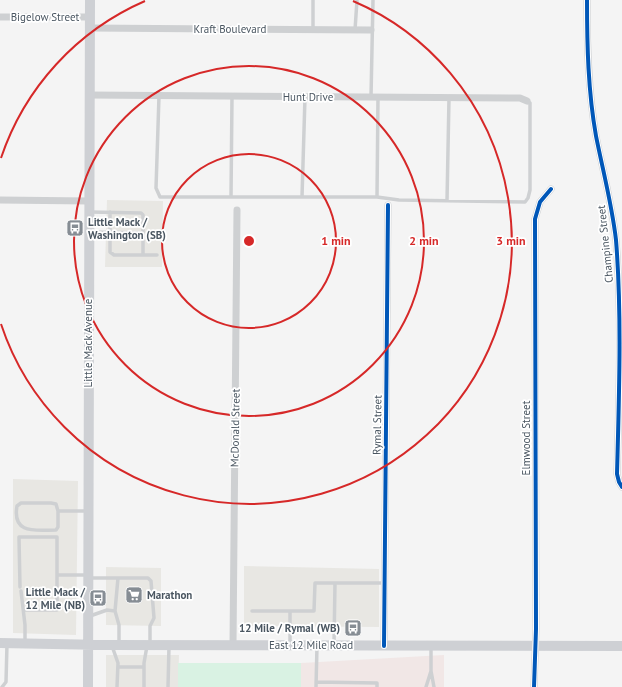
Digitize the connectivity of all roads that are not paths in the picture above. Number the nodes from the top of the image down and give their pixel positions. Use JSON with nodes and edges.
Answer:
{"nodes":[{"id":1,"x":90,"y":0,"type":"edge"},
{"id":2,"x":313,"y":0,"type":"edge"},
{"id":3,"x":357,"y":0,"type":"edge"},
{"id":4,"x":373,"y":0,"type":"edge"},
{"id":5,"x":587,"y":0,"type":"edge"},
{"id":6,"x":0,"y":17,"type":"edge"},
{"id":7,"x":89,"y":17,"type":"junction"},
{"id":8,"x":89,"y":28,"type":"junction"},
{"id":9,"x":312,"y":30,"type":"junction"},
{"id":10,"x":355,"y":30,"type":"junction"},
{"id":11,"x":371,"y":30,"type":"junction"},
{"id":12,"x":89,"y":95,"type":"junction"},
{"id":13,"x":158,"y":96,"type":"junction"},
{"id":14,"x":232,"y":97,"type":"junction"},
{"id":15,"x":305,"y":97,"type":"junction"},
{"id":16,"x":374,"y":97,"type":"junction"},
{"id":17,"x":449,"y":98,"type":"junction"},
{"id":18,"x":527,"y":101,"type":"joint"},
{"id":19,"x":551,"y":189,"type":"dead end"},
{"id":20,"x":231,"y":197,"type":"junction"},
{"id":21,"x":302,"y":197,"type":"junction"},
{"id":22,"x":377,"y":197,"type":"junction"},
{"id":23,"x":0,"y":200,"type":"edge"},
{"id":24,"x":89,"y":201,"type":"junction"},
{"id":25,"x":447,"y":201,"type":"junction"},
{"id":26,"x":388,"y":205,"type":"dead end"},
{"id":27,"x":237,"y":210,"type":"dead end"},
{"id":28,"x":89,"y":212,"type":"junction"},
{"id":29,"x":110,"y":212,"type":"junction"},
{"id":30,"x":88,"y":232,"type":"junction"},
{"id":31,"x":110,"y":233,"type":"junction"},
{"id":32,"x":143,"y":233,"type":"junction"},
{"id":33,"x":143,"y":255,"type":"junction"},
{"id":34,"x":157,"y":255,"type":"dead end"},
{"id":35,"x":622,"y":487,"type":"edge"},
{"id":36,"x":58,"y":511,"type":"junction"},
{"id":37,"x":88,"y":511,"type":"junction"},
{"id":38,"x":57,"y":575,"type":"junction"},
{"id":39,"x":87,"y":577,"type":"junction"},
{"id":40,"x":118,"y":578,"type":"junction"},
{"id":41,"x":335,"y":583,"type":"junction"},
{"id":42,"x":384,"y":583,"type":"junction"},
{"id":43,"x":24,"y":610,"type":"junction"},
{"id":44,"x":115,"y":611,"type":"junction"},
{"id":45,"x":252,"y":611,"type":"dead end"},
{"id":46,"x":290,"y":612,"type":"junction"},
{"id":47,"x":87,"y":617,"type":"junction"},
{"id":48,"x":4,"y":643,"type":"edge"},
{"id":49,"x":25,"y":643,"type":"junction"},
{"id":50,"x":87,"y":644,"type":"junction"},
{"id":51,"x":115,"y":645,"type":"junction"},
{"id":52,"x":149,"y":645,"type":"junction"},
{"id":53,"x":169,"y":645,"type":"junction"},
{"id":54,"x":233,"y":645,"type":"junction"},
{"id":55,"x":290,"y":645,"type":"junction"},
{"id":56,"x":317,"y":645,"type":"junction"},
{"id":57,"x":334,"y":645,"type":"junction"},
{"id":58,"x":536,"y":645,"type":"junction"},
{"id":59,"x":384,"y":646,"type":"junction"},
{"id":60,"x":431,"y":646,"type":"junction"},
{"id":61,"x":622,"y":646,"type":"edge"},
{"id":62,"x":118,"y":667,"type":"junction"},
{"id":63,"x":144,"y":667,"type":"junction"},
{"id":64,"x":431,"y":671,"type":"junction"},
{"id":65,"x":316,"y":685,"type":"edge"},
{"id":66,"x":2,"y":687,"type":"edge"},
{"id":67,"x":88,"y":687,"type":"edge"},
{"id":68,"x":118,"y":687,"type":"edge"},
{"id":69,"x":144,"y":687,"type":"edge"},
{"id":70,"x":168,"y":687,"type":"edge"},
{"id":71,"x":377,"y":687,"type":"edge"},
{"id":72,"x":426,"y":687,"type":"edge"},
{"id":73,"x":434,"y":687,"type":"edge"},
{"id":74,"x":534,"y":687,"type":"edge"}],
"edges":[{"from":1,"to":7,"type":"main road","name":"Little Mack Avenue"},
{"from":2,"to":9,"type":"lane"},
{"from":3,"to":10,"type":"lane"},
{"from":4,"to":11,"type":"lane"},
{"from":5,"to":35,"type":"street","name":"Champine Street"},
{"from":6,"to":7,"type":"street","name":"Bigelow Street"},
{"from":7,"to":8,"type":"main road","name":"Little Mack Avenue"},
{"from":8,"to":9,"type":"street","name":"Kraft Boulevard"},
{"from":8,"to":12,"type":"main road","name":"Little Mack Avenue"},
{"from":9,"to":10,"type":"street","name":"Kraft Boulevard"},
{"from":10,"to":11,"type":"street","name":"Kraft Boulevard"},
{"from":11,"to":16,"type":"lane"},
{"from":12,"to":13,"type":"street","name":"Hunt Drive"},
{"from":12,"to":24,"type":"main road","name":"Little Mack Avenue"},
{"from":13,"to":14,"type":"street","name":"Hunt Drive"},
{"from":13,"to":20,"type":"lane"},
{"from":14,"to":15,"type":"street","name":"Hunt Drive"},
{"from":14,"to":20,"type":"lane"},
{"from":15,"to":16,"type":"street","name":"Hunt Drive"},
{"from":15,"to":21,"type":"lane"},
{"from":16,"to":17,"type":"street","name":"Hunt Drive"},
{"from":16,"to":22,"type":"lane"},
{"from":17,"to":18,"type":"street","name":"Hunt Drive"},
{"from":17,"to":25,"type":"lane"},
{"from":18,"to":25,"type":"lane"},
{"from":19,"to":58,"type":"street","name":"Elmwood Street"},
{"from":20,"to":21,"type":"lane"},
{"from":21,"to":22,"type":"lane"},
{"from":22,"to":25,"type":"lane"},
{"from":23,"to":24,"type":"street"},
{"from":24,"to":28,"type":"main road","name":"Little Mack Avenue"},
{"from":26,"to":42,"type":"street","name":"Rymal Street"},
{"from":27,"to":54,"type":"street","name":"McDonald Street"},
{"from":28,"to":29,"type":"lane"},
{"from":28,"to":30,"type":"main road","name":"Little Mack Avenue"},
{"from":29,"to":31,"type":"lane"},
{"from":29,"to":32,"type":"lane"},
{"from":30,"to":31,"type":"lane"},
{"from":30,"to":37,"type":"main road","name":"Little Mack Avenue"},
{"from":31,"to":32,"type":"lane"},
{"from":31,"to":33,"type":"lane"},
{"from":32,"to":33,"type":"lane"},
{"from":33,"to":34,"type":"lane"},
{"from":36,"to":36,"type":"lane"},
{"from":36,"to":37,"type":"lane"},
{"from":37,"to":39,"type":"main road","name":"Little Mack Avenue"},
{"from":38,"to":39,"type":"lane"},
{"from":38,"to":43,"type":"lane"},
{"from":38,"to":43,"type":"lane"},
{"from":39,"to":40,"type":"lane"},
{"from":39,"to":47,"type":"main road","name":"Little Mack Avenue"},
{"from":40,"to":44,"type":"lane"},
{"from":40,"to":52,"type":"lane"},
{"from":41,"to":42,"type":"lane"},
{"from":41,"to":46,"type":"lane"},
{"from":41,"to":57,"type":"lane"},
{"from":42,"to":59,"type":"street","name":"Rymal Street"},
{"from":43,"to":49,"type":"lane"},
{"from":44,"to":47,"type":"lane"},
{"from":44,"to":51,"type":"lane"},
{"from":45,"to":46,"type":"lane"},
{"from":46,"to":55,"type":"lane"},
{"from":47,"to":50,"type":"main road","name":"Little Mack Avenue"},
{"from":48,"to":49,"type":"main road","name":"East 12 Mile Road"},
{"from":48,"to":66,"type":"lane"},
{"from":49,"to":50,"type":"main road","name":"East 12 Mile Road"},
{"from":50,"to":51,"type":"main road","name":"East 12 Mile Road"},
{"from":50,"to":67,"type":"main road","name":"Little Mack Avenue"},
{"from":51,"to":52,"type":"main road","name":"East 12 Mile Road"},
{"from":51,"to":62,"type":"lane"},
{"from":52,"to":53,"type":"main road","name":"East 12 Mile Road"},
{"from":52,"to":63,"type":"lane"},
{"from":53,"to":54,"type":"main road","name":"East 12 Mile Road"},
{"from":53,"to":70,"type":"lane"},
{"from":54,"to":55,"type":"main road","name":"East 12 Mile Road"},
{"from":55,"to":56,"type":"main road","name":"East 12 Mile Road"},
{"from":56,"to":57,"type":"main road","name":"East 12 Mile Road"},
{"from":56,"to":65,"type":"lane"},
{"from":57,"to":59,"type":"main road","name":"East 12 Mile Road"},
{"from":58,"to":60,"type":"main road","name":"East 12 Mile Road"},
{"from":58,"to":61,"type":"main road","name":"East 12 Mile Road"},
{"from":58,"to":74,"type":"street","name":"Elmwood Street"},
{"from":59,"to":60,"type":"main road","name":"East 12 Mile Road"},
{"from":60,"to":64,"type":"lane"},
{"from":62,"to":63,"type":"lane"},
{"from":62,"to":68,"type":"lane"},
{"from":63,"to":69,"type":"lane"},
{"from":64,"to":72,"type":"lane"},
{"from":64,"to":73,"type":"lane"},
{"from":65,"to":71,"type":"lane"}]}
